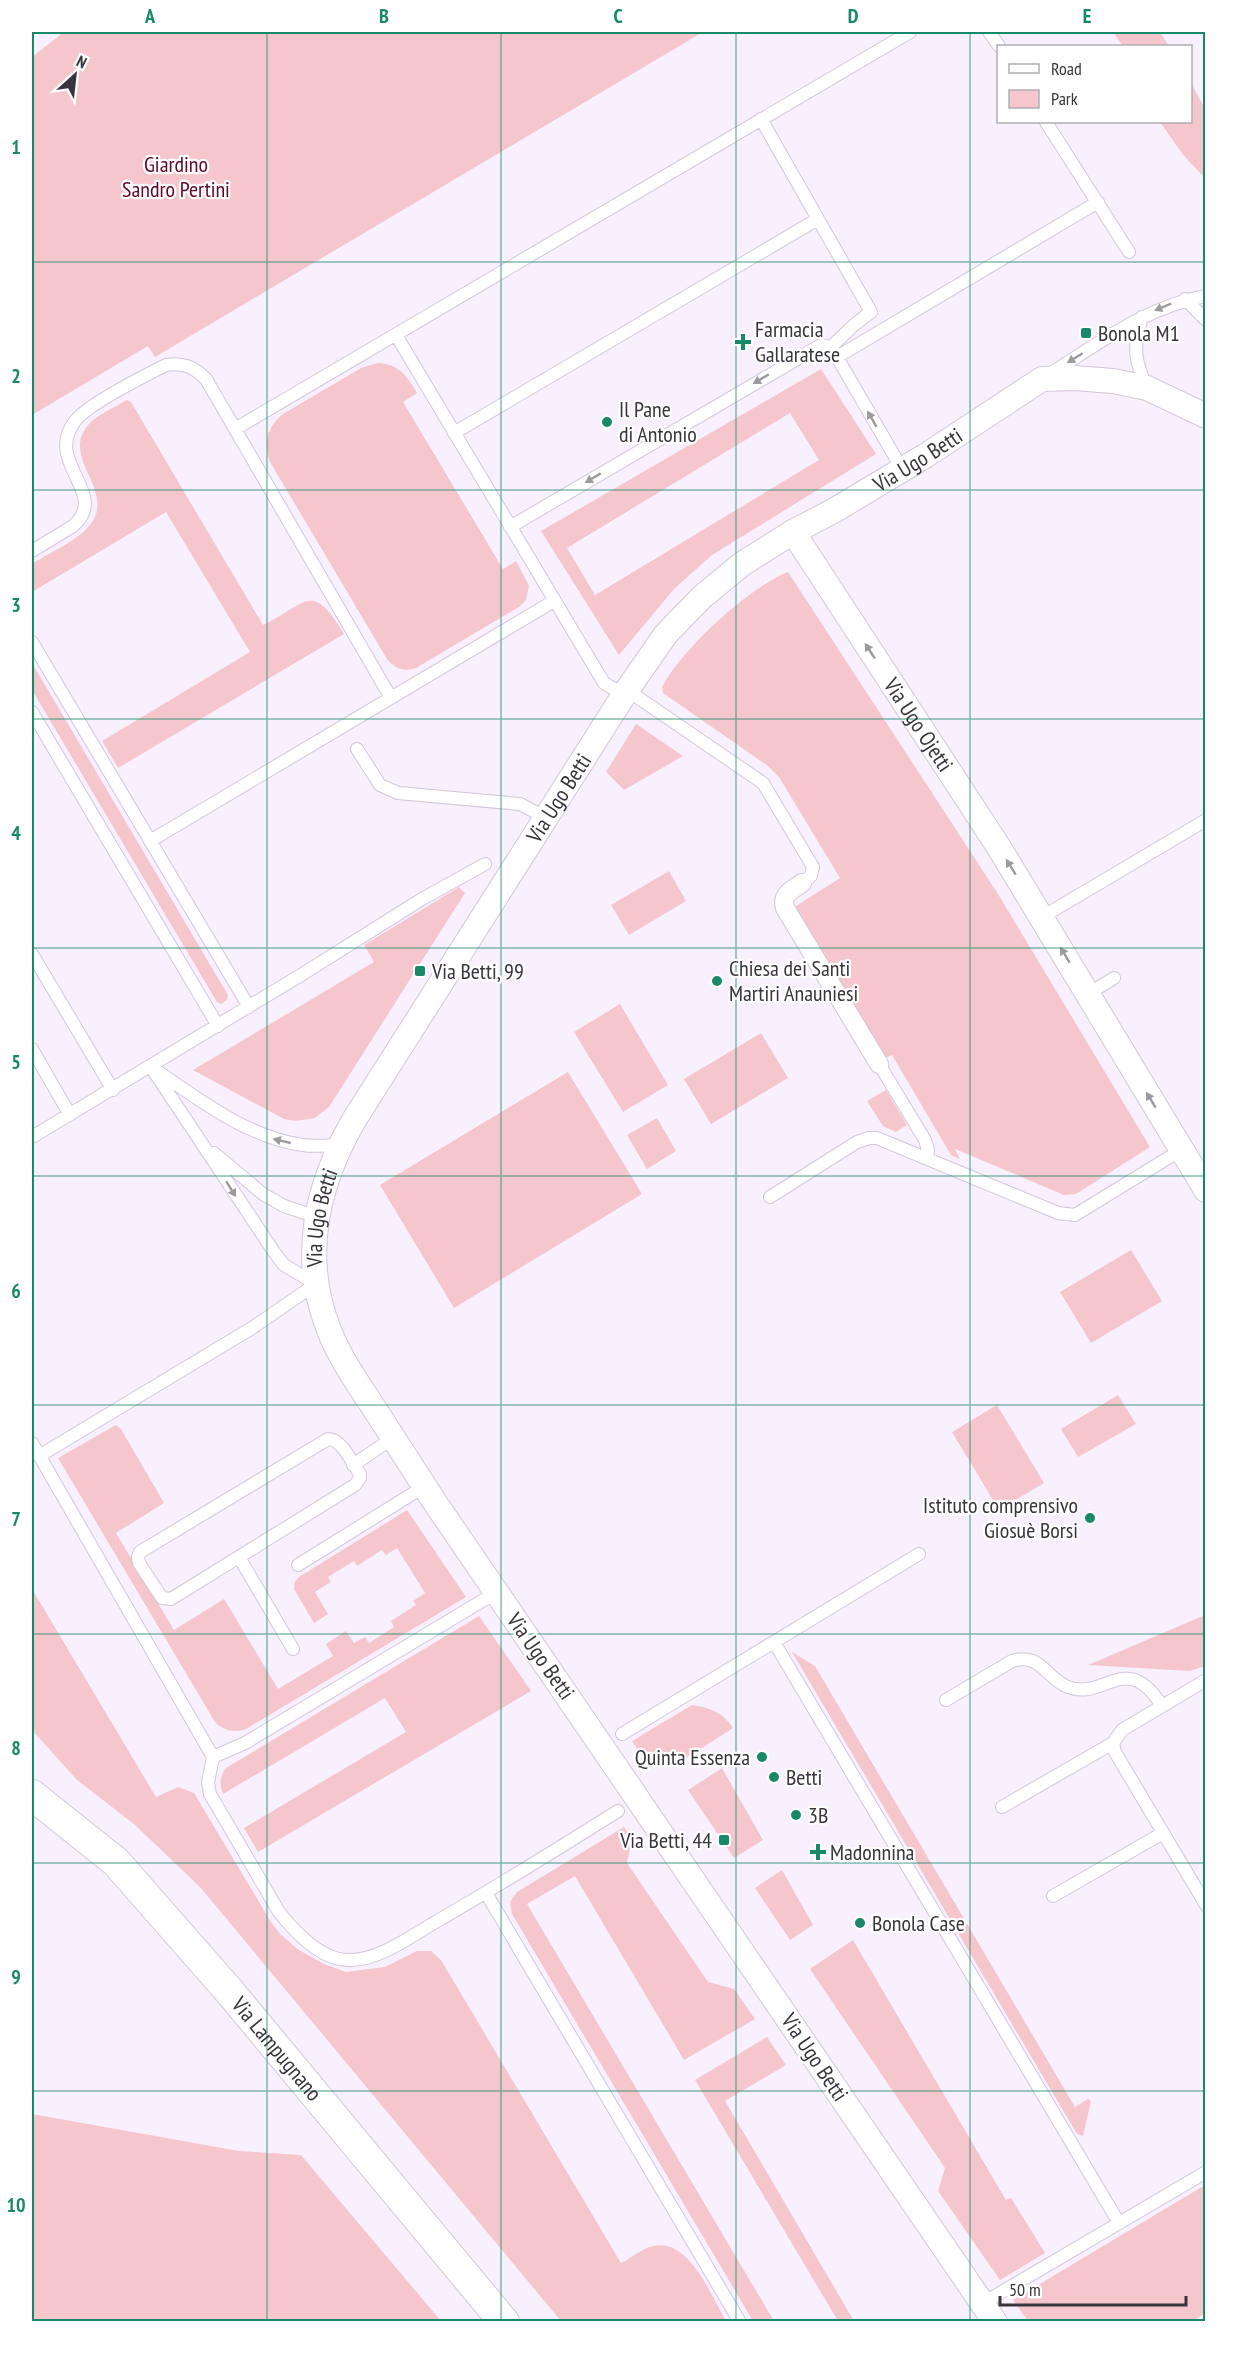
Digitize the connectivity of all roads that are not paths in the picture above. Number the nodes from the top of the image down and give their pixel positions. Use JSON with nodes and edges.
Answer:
{"nodes":[{"id":1,"x":910,"y":32,"type":"edge"},
{"id":2,"x":989,"y":32,"type":"edge"},
{"id":3,"x":998,"y":45,"type":"edge"},
{"id":4,"x":761,"y":119,"type":"junction"},
{"id":5,"x":1047,"y":123,"type":"edge"},
{"id":6,"x":1098,"y":202,"type":"junction"},
{"id":7,"x":818,"y":219,"type":"junction"},
{"id":8,"x":1129,"y":252,"type":"dead end"},
{"id":9,"x":1206,"y":296,"type":"edge"},
{"id":10,"x":1185,"y":299,"type":"junction"},
{"id":11,"x":1206,"y":306,"type":"edge"},
{"id":12,"x":1142,"y":317,"type":"junction"},
{"id":13,"x":1206,"y":320,"type":"edge"},
{"id":14,"x":396,"y":334,"type":"junction"},
{"id":15,"x":833,"y":353,"type":"junction"},
{"id":16,"x":1042,"y":379,"type":"junction"},
{"id":17,"x":1147,"y":388,"type":"junction"},
{"id":18,"x":1206,"y":416,"type":"edge"},
{"id":19,"x":235,"y":429,"type":"junction"},
{"id":20,"x":454,"y":433,"type":"junction"},
{"id":21,"x":902,"y":470,"type":"junction"},
{"id":22,"x":510,"y":527,"type":"junction"},
{"id":23,"x":793,"y":532,"type":"junction"},
{"id":24,"x":32,"y":551,"type":"edge"},
{"id":25,"x":554,"y":601,"type":"junction"},
{"id":26,"x":32,"y":642,"type":"edge"},
{"id":27,"x":626,"y":692,"type":"junction"},
{"id":28,"x":391,"y":698,"type":"junction"},
{"id":29,"x":32,"y":712,"type":"edge"},
{"id":30,"x":357,"y":749,"type":"dead end"},
{"id":31,"x":545,"y":817,"type":"junction"},
{"id":32,"x":1206,"y":820,"type":"edge"},
{"id":33,"x":150,"y":841,"type":"junction"},
{"id":34,"x":485,"y":864,"type":"dead end"},
{"id":35,"x":802,"y":884,"type":"joint"},
{"id":36,"x":1042,"y":917,"type":"junction"},
{"id":37,"x":32,"y":954,"type":"edge"},
{"id":38,"x":1114,"y":978,"type":"dead end"},
{"id":39,"x":1088,"y":994,"type":"junction"},
{"id":40,"x":249,"y":1007,"type":"junction"},
{"id":41,"x":218,"y":1026,"type":"junction"},
{"id":42,"x":32,"y":1049,"type":"edge"},
{"id":43,"x":879,"y":1064,"type":"joint"},
{"id":44,"x":151,"y":1067,"type":"junction"},
{"id":45,"x":112,"y":1090,"type":"junction"},
{"id":46,"x":70,"y":1115,"type":"junction"},
{"id":47,"x":32,"y":1137,"type":"edge"},
{"id":48,"x":200,"y":1139,"type":"junction"},
{"id":49,"x":340,"y":1144,"type":"junction"},
{"id":50,"x":1181,"y":1150,"type":"junction"},
{"id":51,"x":927,"y":1158,"type":"junction"},
{"id":52,"x":1206,"y":1190,"type":"edge"},
{"id":53,"x":770,"y":1197,"type":"dead end"},
{"id":54,"x":317,"y":1217,"type":"junction"},
{"id":55,"x":316,"y":1284,"type":"junction"},
{"id":56,"x":393,"y":1438,"type":"junction"},
{"id":57,"x":32,"y":1443,"type":"edge"},
{"id":58,"x":39,"y":1456,"type":"junction"},
{"id":59,"x":353,"y":1465,"type":"junction"},
{"id":60,"x":425,"y":1486,"type":"junction"},
{"id":61,"x":919,"y":1554,"type":"dead end"},
{"id":62,"x":239,"y":1557,"type":"junction"},
{"id":63,"x":298,"y":1565,"type":"dead end"},
{"id":64,"x":497,"y":1592,"type":"junction"},
{"id":65,"x":774,"y":1642,"type":"junction"},
{"id":66,"x":293,"y":1649,"type":"dead end"},
{"id":67,"x":1206,"y":1680,"type":"edge"},
{"id":68,"x":946,"y":1700,"type":"dead end"},
{"id":69,"x":1162,"y":1706,"type":"junction"},
{"id":70,"x":622,"y":1734,"type":"dead end"},
{"id":71,"x":1113,"y":1743,"type":"junction"},
{"id":72,"x":213,"y":1756,"type":"junction"},
{"id":73,"x":32,"y":1795,"type":"edge"},
{"id":74,"x":1002,"y":1807,"type":"dead end"},
{"id":75,"x":618,"y":1811,"type":"dead end"},
{"id":76,"x":1163,"y":1833,"type":"junction"},
{"id":77,"x":486,"y":1893,"type":"junction"},
{"id":78,"x":1053,"y":1896,"type":"dead end"},
{"id":79,"x":1206,"y":1905,"type":"edge"},
{"id":80,"x":1206,"y":2172,"type":"edge"},
{"id":81,"x":1119,"y":2223,"type":"junction"},
{"id":82,"x":989,"y":2312,"type":"edge"},
{"id":83,"x":504,"y":2322,"type":"edge"},
{"id":84,"x":740,"y":2322,"type":"edge"}],
"edges":[{"from":1,"to":4,"type":"lane"},
{"from":2,"to":3,"type":"lane"},
{"from":4,"to":7,"type":"lane"},
{"from":4,"to":14,"type":"lane"},
{"from":5,"to":6,"type":"lane"},
{"from":6,"to":8,"type":"lane"},
{"from":6,"to":15,"type":"lane"},
{"from":7,"to":15,"type":"lane"},
{"from":7,"to":20,"type":"lane"},
{"from":9,"to":10,"type":"lane"},
{"from":10,"to":11,"type":"lane"},
{"from":10,"to":12,"type":"lane","one_way":true},
{"from":10,"to":13,"type":"lane"},
{"from":12,"to":16,"type":"lane","one_way":true},
{"from":12,"to":17,"type":"lane"},
{"from":14,"to":19,"type":"lane"},
{"from":14,"to":20,"type":"lane"},
{"from":21,"to":15,"type":"lane","one_way":true},
{"from":15,"to":22,"type":"lane","one_way":true},
{"from":16,"to":17,"type":"street"},
{"from":16,"to":21,"type":"street","name":"Via Ugo Betti"},
{"from":17,"to":18,"type":"street"},
{"from":19,"to":24,"type":"lane"},
{"from":19,"to":28,"type":"lane"},
{"from":20,"to":22,"type":"lane"},
{"from":21,"to":23,"type":"street","name":"Via Ugo Betti"},
{"from":22,"to":25,"type":"lane"},
{"from":23,"to":27,"type":"street","name":"Via Ugo Betti"},
{"from":36,"to":23,"type":"street","name":"Via Ugo Ojetti","one_way":true},
{"from":25,"to":27,"type":"lane"},
{"from":25,"to":28,"type":"lane"},
{"from":26,"to":33,"type":"lane"},
{"from":27,"to":31,"type":"street","name":"Via Ugo Betti"},
{"from":27,"to":35,"type":"lane"},
{"from":28,"to":33,"type":"lane"},
{"from":29,"to":41,"type":"lane"},
{"from":30,"to":31,"type":"lane"},
{"from":31,"to":49,"type":"street","name":"Via Ugo Betti"},
{"from":32,"to":36,"type":"lane"},
{"from":33,"to":40,"type":"lane"},
{"from":34,"to":40,"type":"lane"},
{"from":35,"to":43,"type":"street"},
{"from":39,"to":36,"type":"street","name":"Via Ugo Ojetti","one_way":true},
{"from":37,"to":45,"type":"lane"},
{"from":38,"to":39,"type":"lane"},
{"from":50,"to":39,"type":"street","name":"Via Ugo Ojetti","one_way":true},
{"from":40,"to":41,"type":"lane"},
{"from":41,"to":44,"type":"lane"},
{"from":42,"to":46,"type":"lane"},
{"from":43,"to":51,"type":"lane"},
{"from":44,"to":45,"type":"lane"},
{"from":44,"to":48,"type":"lane"},
{"from":49,"to":44,"type":"lane","one_way":true},
{"from":45,"to":46,"type":"lane"},
{"from":46,"to":47,"type":"lane"},
{"from":48,"to":54,"type":"lane"},
{"from":48,"to":55,"type":"lane","one_way":true},
{"from":49,"to":54,"type":"street","name":"Via Ugo Betti"},
{"from":50,"to":51,"type":"lane"},
{"from":50,"to":52,"type":"street","name":"Via Ugo Ojetti"},
{"from":51,"to":53,"type":"lane"},
{"from":54,"to":55,"type":"street","name":"Via Ugo Betti"},
{"from":55,"to":56,"type":"street","name":"Via Ugo Betti"},
{"from":55,"to":58,"type":"lane"},
{"from":56,"to":59,"type":"lane"},
{"from":56,"to":60,"type":"street","name":"Via Ugo Betti"},
{"from":57,"to":58,"type":"lane"},
{"from":58,"to":72,"type":"lane"},
{"from":59,"to":62,"type":"lane"},
{"from":59,"to":62,"type":"lane"},
{"from":60,"to":63,"type":"lane"},
{"from":60,"to":64,"type":"street","name":"Via Ugo Betti"},
{"from":61,"to":65,"type":"lane"},
{"from":62,"to":66,"type":"lane"},
{"from":64,"to":72,"type":"lane"},
{"from":64,"to":82,"type":"street","name":"Via Ugo Betti"},
{"from":65,"to":70,"type":"lane"},
{"from":65,"to":81,"type":"lane"},
{"from":67,"to":69,"type":"lane"},
{"from":68,"to":69,"type":"lane"},
{"from":69,"to":71,"type":"lane"},
{"from":71,"to":74,"type":"lane"},
{"from":71,"to":76,"type":"lane"},
{"from":72,"to":77,"type":"lane"},
{"from":73,"to":83,"type":"street","name":"Via Lampugnano"},
{"from":75,"to":77,"type":"lane"},
{"from":76,"to":78,"type":"lane"},
{"from":76,"to":79,"type":"lane"},
{"from":77,"to":84,"type":"lane"},
{"from":80,"to":81,"type":"lane"},
{"from":81,"to":82,"type":"lane"}]}
